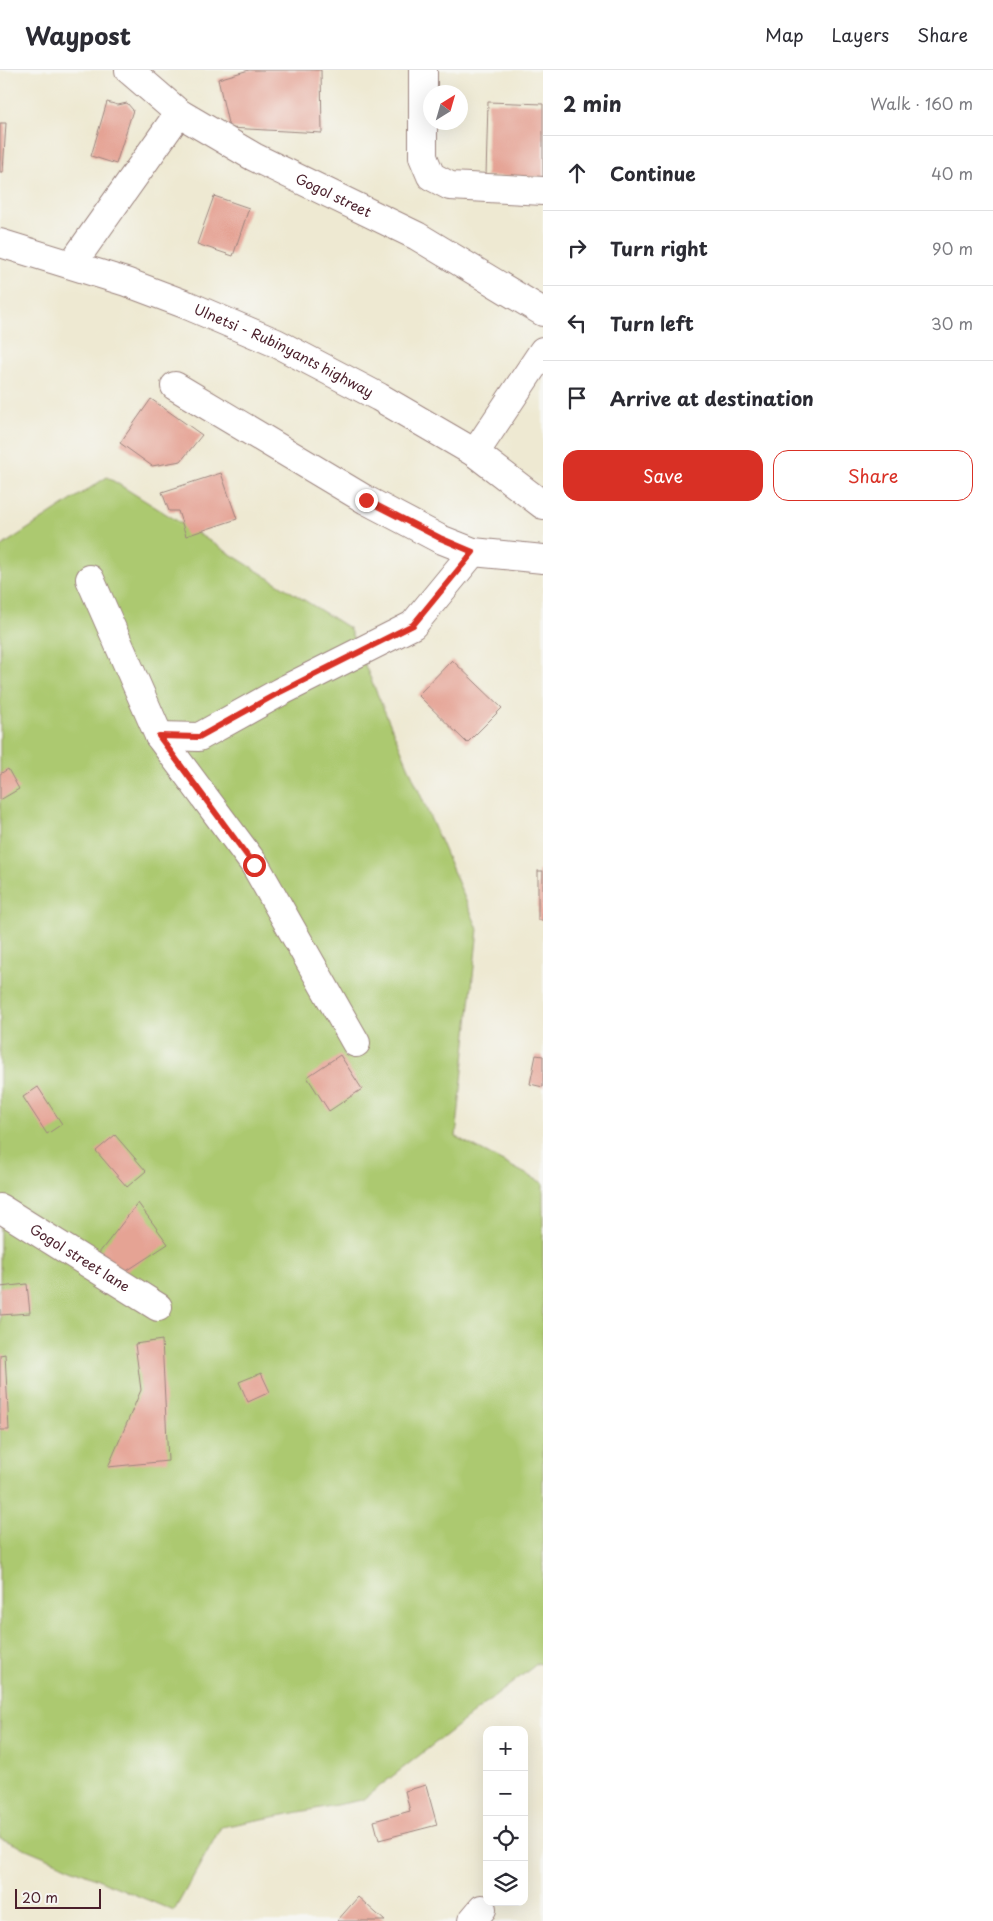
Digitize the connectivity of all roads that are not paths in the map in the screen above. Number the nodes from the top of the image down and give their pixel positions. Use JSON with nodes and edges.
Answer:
{"nodes":[{"id":1,"x":129,"y":70,"type":"edge"},
{"id":2,"x":424,"y":70,"type":"edge"},
{"id":3,"x":180,"y":113,"type":"junction"},
{"id":4,"x":543,"y":191,"type":"edge"},
{"id":5,"x":0,"y":243,"type":"edge"},
{"id":6,"x":72,"y":264,"type":"junction"},
{"id":7,"x":543,"y":312,"type":"edge"},
{"id":8,"x":543,"y":351,"type":"edge"},
{"id":9,"x":175,"y":386,"type":"dead end"},
{"id":10,"x":476,"y":453,"type":"junction"},
{"id":11,"x":543,"y":505,"type":"edge"},
{"id":12,"x":473,"y":552,"type":"junction"},
{"id":13,"x":543,"y":559,"type":"edge"},
{"id":14,"x":90,"y":579,"type":"dead end"},
{"id":15,"x":159,"y":736,"type":"junction"},
{"id":16,"x":356,"y":1043,"type":"dead end"},
{"id":17,"x":0,"y":1208,"type":"edge"},
{"id":18,"x":158,"y":1307,"type":"dead end"}],
"edges":[{"from":1,"to":3,"type":"street","name":"Gogol street"},
{"from":2,"to":4,"type":"street"},
{"from":3,"to":6,"type":"street"},
{"from":3,"to":7,"type":"street","name":"Gogol street"},
{"from":5,"to":6,"type":"street","name":"Ulnetsi - Rubinyants highway"},
{"from":6,"to":10,"type":"street","name":"Ulnetsi - Rubinyants highway"},
{"from":8,"to":10,"type":"street"},
{"from":9,"to":12,"type":"street"},
{"from":10,"to":11,"type":"street","name":"Ulnetsi - Rubinyants highway"},
{"from":12,"to":13,"type":"street"},
{"from":12,"to":15,"type":"street"},
{"from":14,"to":15,"type":"street"},
{"from":15,"to":16,"type":"street"},
{"from":17,"to":18,"type":"street","name":"Gogol street lane"}]}
